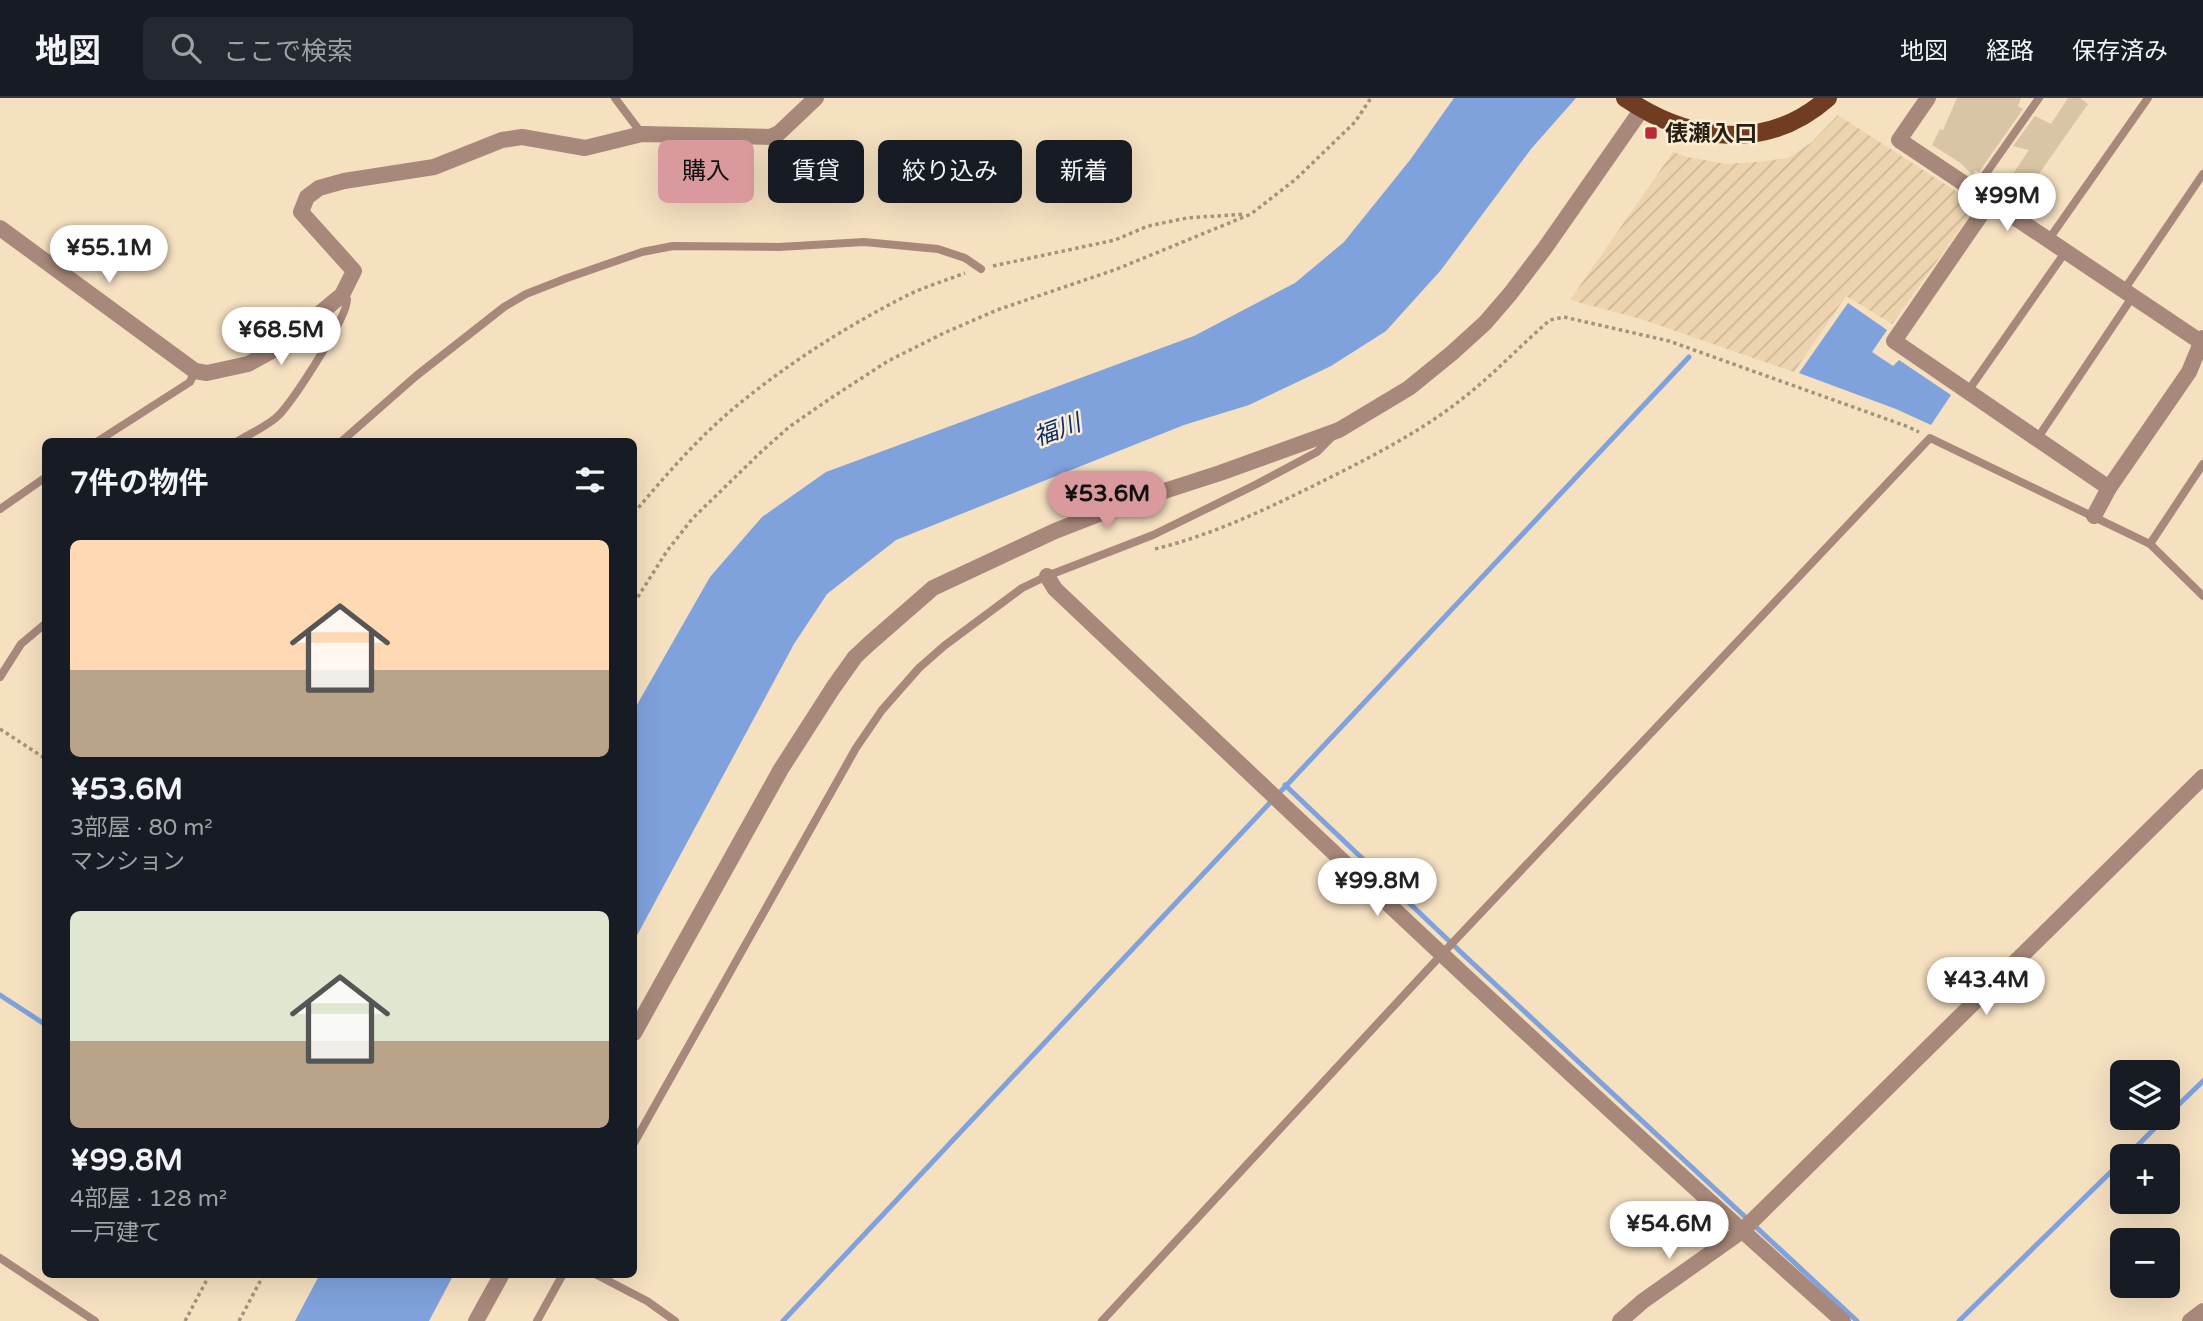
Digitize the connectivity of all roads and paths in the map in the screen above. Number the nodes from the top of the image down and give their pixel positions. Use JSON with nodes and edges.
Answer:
{"nodes":[{"id":1,"x":615,"y":98,"type":"edge"},
{"id":2,"x":816,"y":98,"type":"edge"},
{"id":3,"x":1371,"y":98,"type":"edge"},
{"id":4,"x":1828,"y":98,"type":"edge"},
{"id":5,"x":1928,"y":98,"type":"edge"},
{"id":6,"x":2039,"y":98,"type":"edge"},
{"id":7,"x":2148,"y":98,"type":"edge"},
{"id":8,"x":1633,"y":103,"type":"edge"},
{"id":9,"x":642,"y":134,"type":"junction"},
{"id":10,"x":2203,"y":174,"type":"edge"},
{"id":11,"x":1975,"y":189,"type":"junction"},
{"id":12,"x":1991,"y":200,"type":"junction"},
{"id":13,"x":1251,"y":214,"type":"junction"},
{"id":14,"x":0,"y":228,"type":"edge"},
{"id":15,"x":2049,"y":239,"type":"junction"},
{"id":16,"x":2066,"y":251,"type":"junction"},
{"id":17,"x":981,"y":269,"type":"junction"},
{"id":18,"x":2128,"y":293,"type":"junction"},
{"id":19,"x":342,"y":295,"type":"junction"},
{"id":20,"x":2202,"y":340,"type":"edge"},
{"id":21,"x":195,"y":371,"type":"junction"},
{"id":22,"x":1968,"y":391,"type":"junction"},
{"id":23,"x":1339,"y":430,"type":"junction"},
{"id":24,"x":103,"y":438,"type":"edge"},
{"id":25,"x":243,"y":438,"type":"edge"},
{"id":26,"x":345,"y":438,"type":"edge"},
{"id":27,"x":1930,"y":438,"type":"junction"},
{"id":28,"x":2037,"y":439,"type":"junction"},
{"id":29,"x":2203,"y":464,"type":"edge"},
{"id":30,"x":42,"y":480,"type":"edge"},
{"id":31,"x":2109,"y":488,"type":"junction"},
{"id":32,"x":0,"y":509,"type":"edge"},
{"id":33,"x":637,"y":510,"type":"edge"},
{"id":34,"x":2094,"y":516,"type":"junction"},
{"id":35,"x":2150,"y":544,"type":"junction"},
{"id":36,"x":1145,"y":550,"type":"dead end"},
{"id":37,"x":1047,"y":576,"type":"junction"},
{"id":38,"x":2203,"y":596,"type":"edge"},
{"id":39,"x":637,"y":598,"type":"edge"},
{"id":40,"x":42,"y":626,"type":"edge"},
{"id":41,"x":0,"y":677,"type":"edge"},
{"id":42,"x":0,"y":729,"type":"edge"},
{"id":43,"x":42,"y":757,"type":"edge"},
{"id":44,"x":2203,"y":777,"type":"edge"},
{"id":45,"x":1442,"y":954,"type":"junction"},
{"id":46,"x":637,"y":1028,"type":"edge"},
{"id":47,"x":637,"y":1138,"type":"edge"},
{"id":48,"x":1742,"y":1231,"type":"junction"},
{"id":49,"x":0,"y":1258,"type":"edge"},
{"id":50,"x":209,"y":1278,"type":"edge"},
{"id":51,"x":262,"y":1278,"type":"edge"},
{"id":52,"x":500,"y":1278,"type":"edge"},
{"id":53,"x":561,"y":1278,"type":"edge"},
{"id":54,"x":603,"y":1278,"type":"edge"},
{"id":55,"x":2203,"y":1311,"type":"edge"},
{"id":56,"x":1106,"y":1319,"type":"edge"},
{"id":57,"x":95,"y":1321,"type":"edge"},
{"id":58,"x":185,"y":1321,"type":"edge"},
{"id":59,"x":239,"y":1321,"type":"edge"},
{"id":60,"x":476,"y":1321,"type":"edge"},
{"id":61,"x":537,"y":1321,"type":"edge"},
{"id":62,"x":675,"y":1321,"type":"edge"},
{"id":63,"x":1620,"y":1321,"type":"edge"},
{"id":64,"x":1843,"y":1321,"type":"edge"},
{"id":65,"x":2190,"y":1321,"type":"edge"}],
"edges":[{"from":1,"to":9,"type":"lane"},
{"from":2,"to":9,"type":"street"},
{"from":3,"to":13,"type":"path"},
{"from":4,"to":8,"type":"main road"},
{"from":5,"to":11,"type":"street"},
{"from":6,"to":11,"type":"lane"},
{"from":7,"to":15,"type":"lane"},
{"from":8,"to":23,"type":"street"},
{"from":9,"to":19,"type":"street"},
{"from":10,"to":18,"type":"lane"},
{"from":11,"to":12,"type":"street"},
{"from":12,"to":15,"type":"street"},
{"from":12,"to":22,"type":"street"},
{"from":13,"to":17,"type":"path"},
{"from":13,"to":39,"type":"path"},
{"from":14,"to":21,"type":"street"},
{"from":15,"to":16,"type":"street"},
{"from":16,"to":18,"type":"street"},
{"from":16,"to":22,"type":"lane"},
{"from":17,"to":26,"type":"lane"},
{"from":17,"to":33,"type":"path"},
{"from":18,"to":20,"type":"street"},
{"from":18,"to":28,"type":"lane"},
{"from":19,"to":21,"type":"street"},
{"from":19,"to":25,"type":"lane"},
{"from":20,"to":31,"type":"street"},
{"from":21,"to":24,"type":"lane"},
{"from":22,"to":28,"type":"street"},
{"from":23,"to":37,"type":"lane"},
{"from":23,"to":46,"type":"street"},
{"from":27,"to":34,"type":"lane"},
{"from":27,"to":36,"type":"path"},
{"from":27,"to":45,"type":"lane"},
{"from":28,"to":31,"type":"street"},
{"from":29,"to":35,"type":"lane"},
{"from":30,"to":32,"type":"lane"},
{"from":31,"to":34,"type":"street"},
{"from":34,"to":35,"type":"lane"},
{"from":35,"to":38,"type":"lane"},
{"from":37,"to":45,"type":"street"},
{"from":37,"to":47,"type":"lane"},
{"from":40,"to":41,"type":"lane"},
{"from":42,"to":43,"type":"path"},
{"from":44,"to":48,"type":"street"},
{"from":45,"to":48,"type":"street"},
{"from":45,"to":56,"type":"lane"},
{"from":48,"to":63,"type":"street"},
{"from":48,"to":64,"type":"street"},
{"from":49,"to":57,"type":"lane"},
{"from":50,"to":58,"type":"path"},
{"from":51,"to":59,"type":"path"},
{"from":52,"to":60,"type":"street"},
{"from":53,"to":61,"type":"lane"},
{"from":54,"to":62,"type":"lane"},
{"from":55,"to":65,"type":"street"}]}
